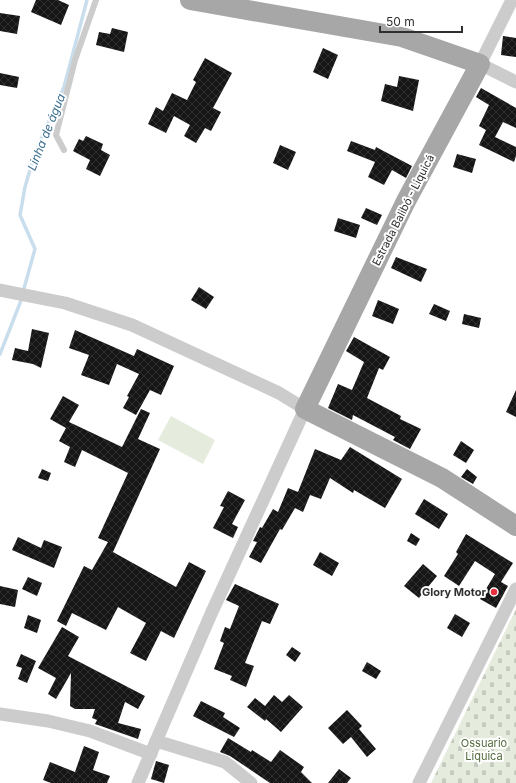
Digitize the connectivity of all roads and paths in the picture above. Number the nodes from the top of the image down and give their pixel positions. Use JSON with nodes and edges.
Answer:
{"nodes":[{"id":1,"x":96,"y":0,"type":"edge"},
{"id":2,"x":190,"y":0,"type":"edge"},
{"id":3,"x":512,"y":0,"type":"edge"},
{"id":4,"x":480,"y":64,"type":"junction"},
{"id":5,"x":516,"y":82,"type":"edge"},
{"id":6,"x":64,"y":150,"type":"dead end"},
{"id":7,"x":6,"y":291,"type":"edge"},
{"id":8,"x":305,"y":409,"type":"junction"},
{"id":9,"x":516,"y":526,"type":"edge"},
{"id":10,"x":516,"y":589,"type":"edge"},
{"id":11,"x":0,"y":714,"type":"edge"},
{"id":12,"x":156,"y":741,"type":"junction"},
{"id":13,"x":151,"y":754,"type":"junction"},
{"id":14,"x":138,"y":783,"type":"edge"},
{"id":15,"x":251,"y":783,"type":"edge"},
{"id":16,"x":419,"y":783,"type":"edge"}],
"edges":[{"from":1,"to":6,"type":"lane"},
{"from":2,"to":4,"type":"main road"},
{"from":3,"to":4,"type":"street"},
{"from":4,"to":5,"type":"street"},
{"from":4,"to":8,"type":"main road","name":"Estrada Balibó - Liquicá"},
{"from":7,"to":8,"type":"street"},
{"from":8,"to":9,"type":"main road"},
{"from":8,"to":12,"type":"street"},
{"from":10,"to":16,"type":"street"},
{"from":11,"to":13,"type":"street"},
{"from":12,"to":13,"type":"street"},
{"from":12,"to":15,"type":"street"},
{"from":13,"to":14,"type":"street"}]}
